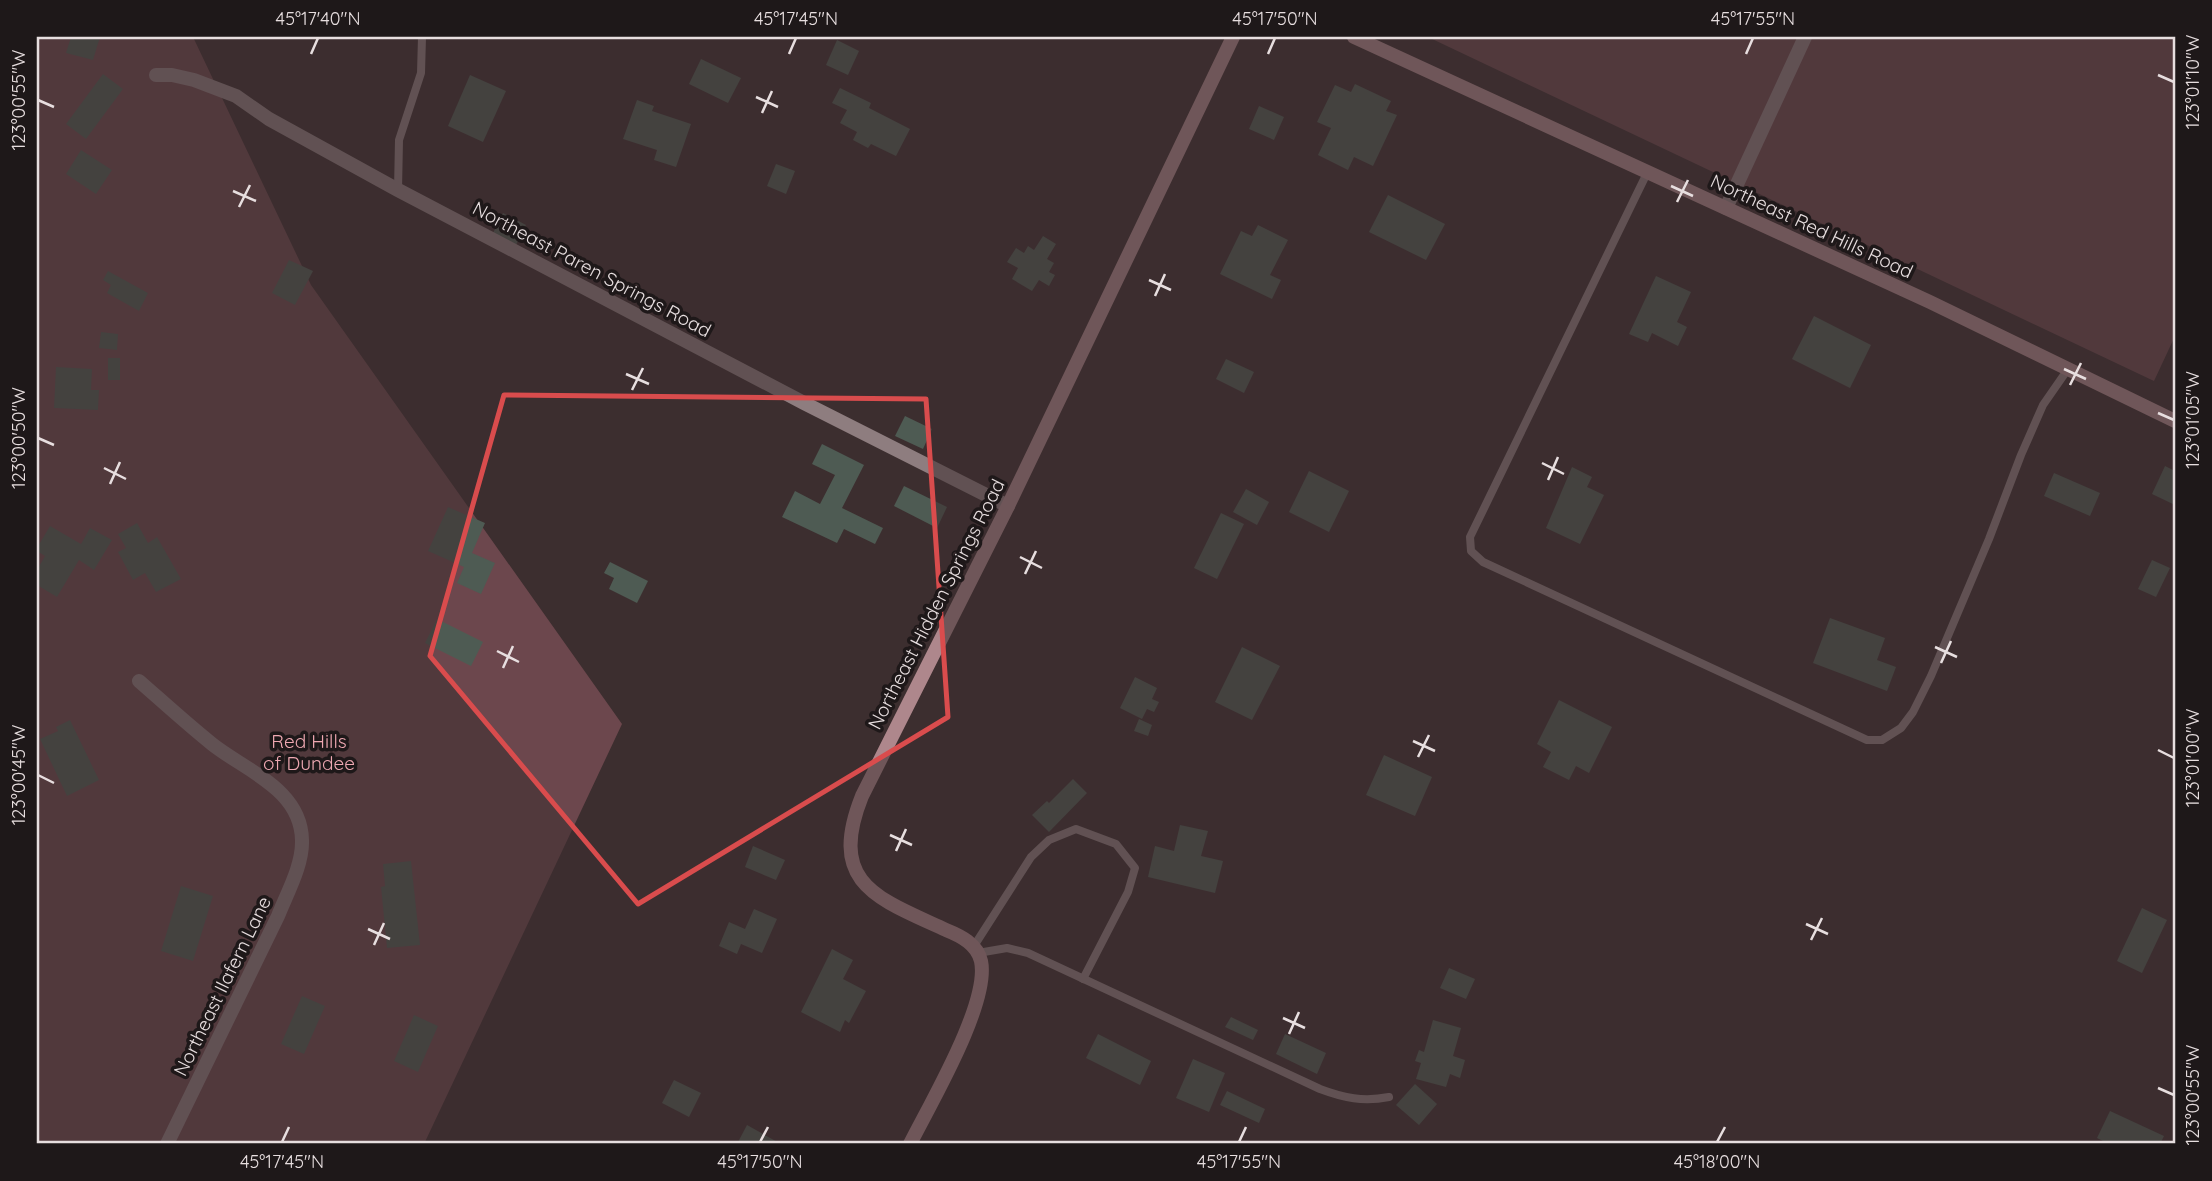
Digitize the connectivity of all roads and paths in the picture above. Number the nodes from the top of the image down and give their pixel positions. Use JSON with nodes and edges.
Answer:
{"nodes":[{"id":1,"x":422,"y":37,"type":"edge"},
{"id":2,"x":1233,"y":37,"type":"edge"},
{"id":3,"x":1354,"y":37,"type":"edge"},
{"id":4,"x":1805,"y":37,"type":"edge"},
{"id":5,"x":156,"y":75,"type":"dead end"},
{"id":6,"x":1648,"y":172,"type":"junction"},
{"id":7,"x":398,"y":190,"type":"junction"},
{"id":8,"x":1726,"y":208,"type":"junction"},
{"id":9,"x":2068,"y":369,"type":"junction"},
{"id":10,"x":2175,"y":421,"type":"edge"},
{"id":11,"x":1008,"y":506,"type":"junction"},
{"id":12,"x":139,"y":681,"type":"dead end"},
{"id":13,"x":976,"y":950,"type":"junction"},
{"id":14,"x":1083,"y":979,"type":"junction"},
{"id":15,"x":1389,"y":1097,"type":"dead end"},
{"id":16,"x":167,"y":1144,"type":"edge"},
{"id":17,"x":910,"y":1144,"type":"edge"}],
"edges":[{"from":1,"to":7,"type":"lane"},
{"from":2,"to":11,"type":"street","name":"Northeast Hidden Springs Road"},
{"from":3,"to":6,"type":"street","name":"Northeast Red Hills Road"},
{"from":4,"to":8,"type":"street"},
{"from":5,"to":7,"type":"street","name":"Northeast Paren Springs Road"},
{"from":6,"to":8,"type":"street","name":"Northeast Red Hills Road"},
{"from":6,"to":9,"type":"lane"},
{"from":7,"to":11,"type":"street","name":"Northeast Paren Springs Road"},
{"from":8,"to":9,"type":"street","name":"Northeast Red Hills Road"},
{"from":9,"to":10,"type":"street","name":"Northeast Red Hills Road"},
{"from":11,"to":13,"type":"street","name":"Northeast Hidden Springs Road"},
{"from":12,"to":16,"type":"street","name":"Northeast Ilafern Lane"},
{"from":13,"to":14,"type":"lane"},
{"from":13,"to":14,"type":"lane"},
{"from":13,"to":17,"type":"street"},
{"from":14,"to":15,"type":"lane"}]}
